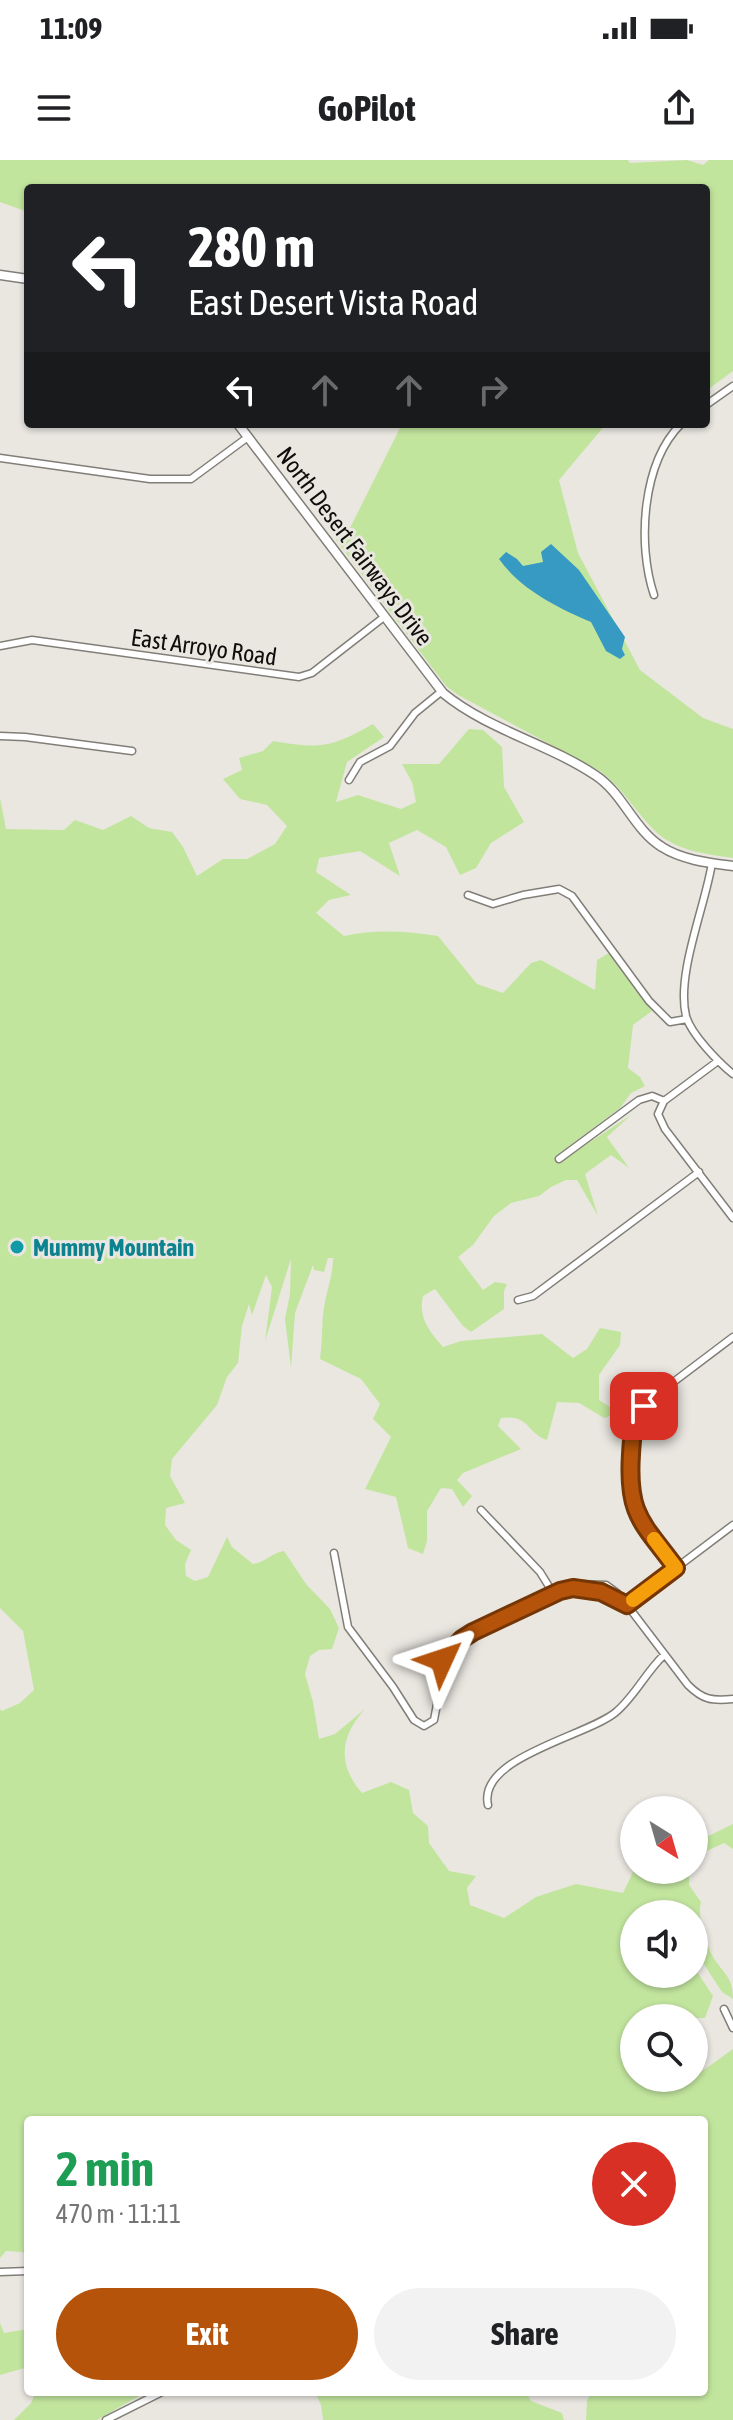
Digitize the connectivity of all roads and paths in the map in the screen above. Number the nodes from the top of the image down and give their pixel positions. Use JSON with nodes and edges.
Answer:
{"nodes":[{"id":1,"x":0,"y":275,"type":"edge"},
{"id":2,"x":24,"y":278,"type":"edge"},
{"id":3,"x":733,"y":386,"type":"edge"},
{"id":4,"x":710,"y":402,"type":"edge"},
{"id":5,"x":241,"y":428,"type":"edge"},
{"id":6,"x":677,"y":428,"type":"edge"},
{"id":7,"x":248,"y":437,"type":"junction"},
{"id":8,"x":0,"y":458,"type":"edge"},
{"id":9,"x":654,"y":595,"type":"dead end"},
{"id":10,"x":384,"y":617,"type":"junction"},
{"id":11,"x":0,"y":646,"type":"edge"},
{"id":12,"x":442,"y":691,"type":"junction"},
{"id":13,"x":0,"y":736,"type":"edge"},
{"id":14,"x":132,"y":751,"type":"dead end"},
{"id":15,"x":349,"y":780,"type":"dead end"},
{"id":16,"x":712,"y":863,"type":"junction"},
{"id":17,"x":733,"y":866,"type":"edge"},
{"id":18,"x":468,"y":895,"type":"dead end"},
{"id":19,"x":687,"y":1019,"type":"junction"},
{"id":20,"x":718,"y":1061,"type":"junction"},
{"id":21,"x":733,"y":1074,"type":"edge"},
{"id":22,"x":664,"y":1101,"type":"junction"},
{"id":23,"x":559,"y":1159,"type":"dead end"},
{"id":24,"x":699,"y":1172,"type":"junction"},
{"id":25,"x":733,"y":1218,"type":"edge"},
{"id":26,"x":518,"y":1300,"type":"dead end"},
{"id":27,"x":733,"y":1337,"type":"edge"},
{"id":28,"x":481,"y":1510,"type":"dead end"},
{"id":29,"x":733,"y":1525,"type":"edge"},
{"id":30,"x":334,"y":1553,"type":"dead end"},
{"id":31,"x":676,"y":1568,"type":"junction"},
{"id":32,"x":553,"y":1593,"type":"junction"},
{"id":33,"x":627,"y":1605,"type":"junction"},
{"id":34,"x":664,"y":1655,"type":"junction"},
{"id":35,"x":733,"y":1699,"type":"edge"},
{"id":36,"x":488,"y":1805,"type":"dead end"},
{"id":37,"x":724,"y":2009,"type":"dead end"},
{"id":38,"x":733,"y":2028,"type":"edge"},
{"id":39,"x":24,"y":2271,"type":"edge"},
{"id":40,"x":0,"y":2272,"type":"edge"},
{"id":41,"x":154,"y":2396,"type":"edge"},
{"id":42,"x":106,"y":2420,"type":"edge"}],
"edges":[{"from":1,"to":2,"type":"street"},
{"from":3,"to":4,"type":"street"},
{"from":5,"to":7,"type":"street","name":"North Desert Fairways Drive"},
{"from":6,"to":9,"type":"street"},
{"from":7,"to":8,"type":"street"},
{"from":7,"to":10,"type":"street","name":"North Desert Fairways Drive"},
{"from":10,"to":11,"type":"street","name":"East Arroyo Road"},
{"from":10,"to":12,"type":"street","name":"North Desert Fairways Drive"},
{"from":12,"to":15,"type":"street"},
{"from":12,"to":16,"type":"street","name":"North Desert Fairways Drive"},
{"from":13,"to":14,"type":"street"},
{"from":16,"to":17,"type":"street","name":"North Desert Fairways Drive"},
{"from":16,"to":19,"type":"street"},
{"from":18,"to":19,"type":"street"},
{"from":19,"to":20,"type":"street"},
{"from":20,"to":21,"type":"street"},
{"from":20,"to":22,"type":"street"},
{"from":22,"to":23,"type":"street"},
{"from":22,"to":24,"type":"street"},
{"from":24,"to":25,"type":"street"},
{"from":24,"to":26,"type":"street"},
{"from":27,"to":31,"type":"street"},
{"from":28,"to":32,"type":"street"},
{"from":29,"to":31,"type":"street"},
{"from":30,"to":32,"type":"street"},
{"from":31,"to":33,"type":"street"},
{"from":32,"to":33,"type":"street"},
{"from":33,"to":34,"type":"street"},
{"from":34,"to":35,"type":"street"},
{"from":34,"to":36,"type":"street"},
{"from":37,"to":38,"type":"street"},
{"from":39,"to":40,"type":"street"},
{"from":41,"to":42,"type":"street"}]}
